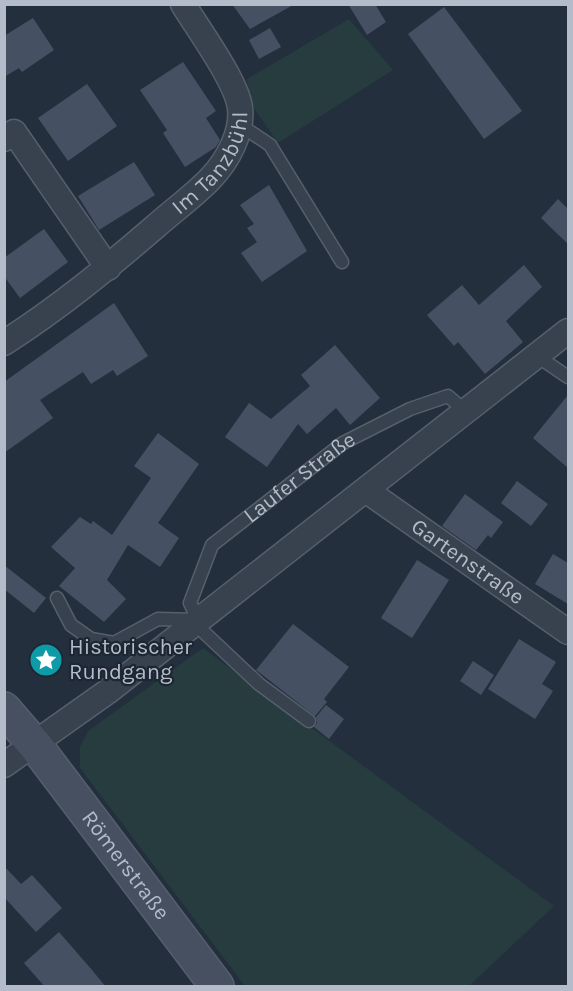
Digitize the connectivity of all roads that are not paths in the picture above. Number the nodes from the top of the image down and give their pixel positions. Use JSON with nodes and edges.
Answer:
{"nodes":[{"id":1,"x":183,"y":4,"type":"edge"},
{"id":2,"x":240,"y":125,"type":"junction"},
{"id":3,"x":8,"y":130,"type":"edge"},
{"id":4,"x":342,"y":262,"type":"dead end"},
{"id":5,"x":108,"y":268,"type":"junction"},
{"id":6,"x":568,"y":331,"type":"edge"},
{"id":7,"x":4,"y":343,"type":"edge"},
{"id":8,"x":537,"y":356,"type":"junction"},
{"id":9,"x":568,"y":377,"type":"edge"},
{"id":10,"x":465,"y":411,"type":"junction"},
{"id":11,"x":366,"y":491,"type":"junction"},
{"id":12,"x":57,"y":597,"type":"dead end"},
{"id":13,"x":196,"y":622,"type":"junction"},
{"id":14,"x":568,"y":632,"type":"edge"},
{"id":15,"x":4,"y":709,"type":"edge"},
{"id":16,"x":309,"y":721,"type":"dead end"},
{"id":17,"x":35,"y":745,"type":"junction"},
{"id":18,"x":4,"y":765,"type":"edge"},
{"id":19,"x":217,"y":987,"type":"edge"}],
"edges":[{"from":1,"to":2,"type":"street","name":"Im Tanzbühl"},
{"from":2,"to":4,"type":"lane"},
{"from":2,"to":5,"type":"street","name":"Im Tanzbühl"},
{"from":3,"to":5,"type":"street"},
{"from":5,"to":7,"type":"street","name":"Im Tanzbühl"},
{"from":6,"to":8,"type":"street"},
{"from":8,"to":9,"type":"lane"},
{"from":8,"to":10,"type":"street"},
{"from":10,"to":11,"type":"street"},
{"from":10,"to":13,"type":"lane","name":"Laufer Straße"},
{"from":11,"to":13,"type":"street"},
{"from":11,"to":14,"type":"street","name":"Gartenstraße"},
{"from":12,"to":13,"type":"lane"},
{"from":13,"to":16,"type":"lane"},
{"from":13,"to":17,"type":"street"},
{"from":15,"to":17,"type":"main road"},
{"from":17,"to":18,"type":"street"},
{"from":17,"to":19,"type":"main road","name":"Römerstraße"}]}
